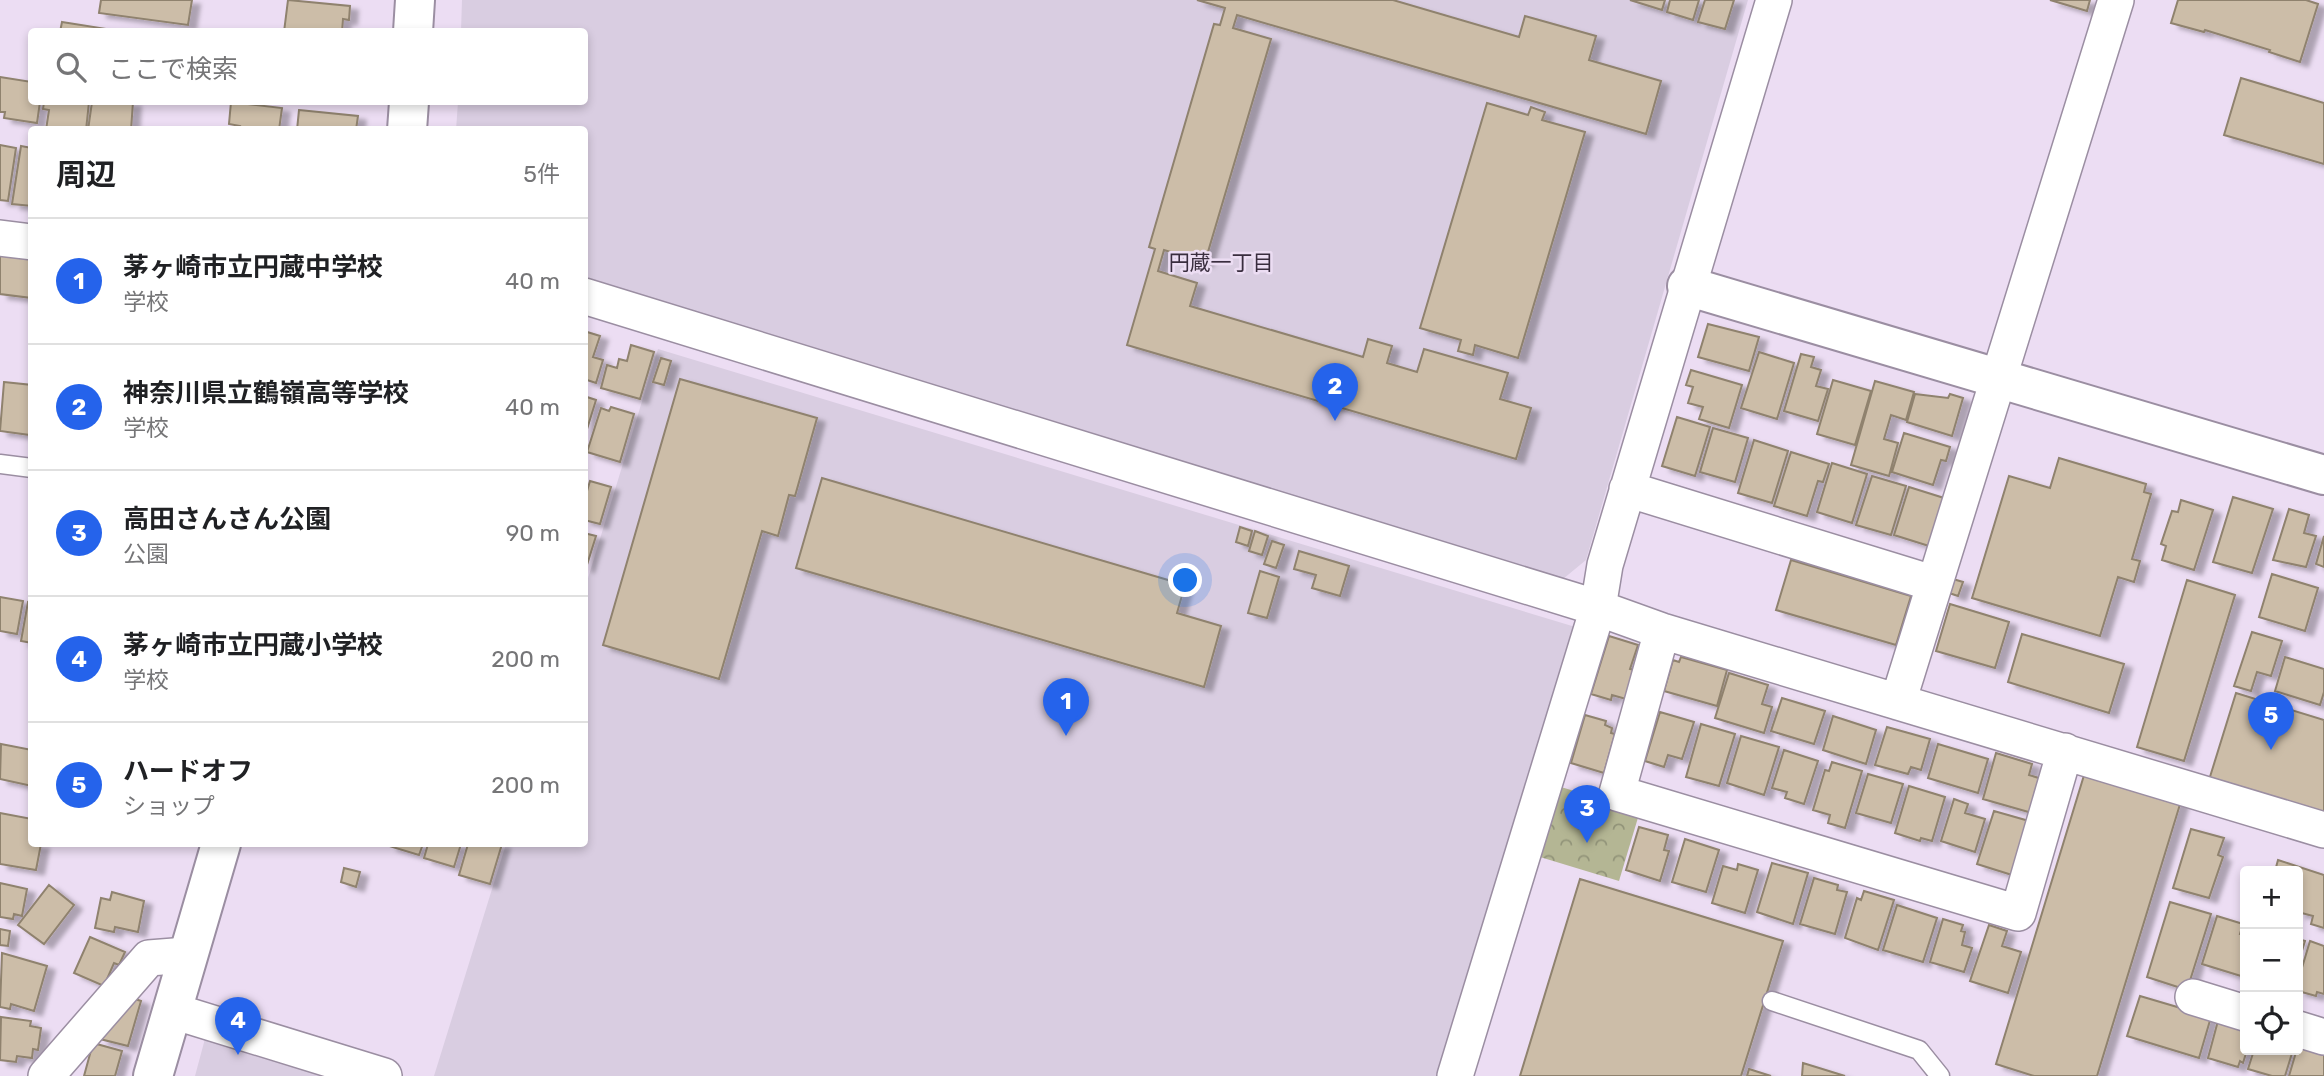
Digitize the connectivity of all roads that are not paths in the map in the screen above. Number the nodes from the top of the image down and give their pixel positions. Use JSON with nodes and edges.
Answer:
{"nodes":[{"id":1,"x":415,"y":0,"type":"edge"},
{"id":2,"x":1774,"y":0,"type":"edge"},
{"id":3,"x":2116,"y":0,"type":"edge"},
{"id":4,"x":413,"y":28,"type":"edge"},
{"id":5,"x":409,"y":105,"type":"edge"},
{"id":6,"x":407,"y":126,"type":"edge"},
{"id":7,"x":0,"y":238,"type":"edge"},
{"id":8,"x":28,"y":242,"type":"edge"},
{"id":9,"x":1687,"y":286,"type":"junction"},
{"id":10,"x":588,"y":297,"type":"edge"},
{"id":11,"x":1998,"y":378,"type":"junction"},
{"id":12,"x":0,"y":464,"type":"edge"},
{"id":13,"x":28,"y":468,"type":"edge"},
{"id":14,"x":2324,"y":475,"type":"edge"},
{"id":15,"x":1627,"y":489,"type":"junction"},
{"id":16,"x":1919,"y":579,"type":"dead end"},
{"id":17,"x":1598,"y":608,"type":"junction"},
{"id":18,"x":1662,"y":631,"type":"junction"},
{"id":19,"x":1898,"y":702,"type":"junction"},
{"id":20,"x":2065,"y":751,"type":"junction"},
{"id":21,"x":2324,"y":830,"type":"edge"},
{"id":22,"x":220,"y":847,"type":"edge"},
{"id":23,"x":187,"y":955,"type":"junction"},
{"id":24,"x":2193,"y":997,"type":"dead end"},
{"id":25,"x":1772,"y":1000,"type":"dead end"},
{"id":26,"x":173,"y":1011,"type":"junction"},
{"id":27,"x":2240,"y":1011,"type":"edge"},
{"id":28,"x":2303,"y":1031,"type":"edge"},
{"id":29,"x":2324,"y":1037,"type":"edge"},
{"id":30,"x":46,"y":1076,"type":"edge"},
{"id":31,"x":153,"y":1076,"type":"edge"},
{"id":32,"x":384,"y":1076,"type":"edge"},
{"id":33,"x":1455,"y":1076,"type":"edge"},
{"id":34,"x":1940,"y":1076,"type":"edge"}],
"edges":[{"from":1,"to":4,"type":"street"},
{"from":2,"to":9,"type":"street"},
{"from":3,"to":11,"type":"street"},
{"from":5,"to":6,"type":"street"},
{"from":7,"to":8,"type":"street"},
{"from":9,"to":11,"type":"street"},
{"from":9,"to":15,"type":"street"},
{"from":10,"to":17,"type":"street"},
{"from":11,"to":14,"type":"street"},
{"from":11,"to":19,"type":"street"},
{"from":12,"to":13,"type":"lane"},
{"from":15,"to":16,"type":"street"},
{"from":15,"to":17,"type":"street"},
{"from":17,"to":18,"type":"street"},
{"from":17,"to":33,"type":"street"},
{"from":18,"to":19,"type":"street"},
{"from":18,"to":20,"type":"street"},
{"from":19,"to":20,"type":"street"},
{"from":20,"to":21,"type":"street"},
{"from":22,"to":23,"type":"street"},
{"from":23,"to":26,"type":"street"},
{"from":23,"to":30,"type":"street"},
{"from":24,"to":27,"type":"street"},
{"from":25,"to":34,"type":"lane"},
{"from":26,"to":31,"type":"street"},
{"from":26,"to":32,"type":"street"},
{"from":28,"to":29,"type":"street"}]}
